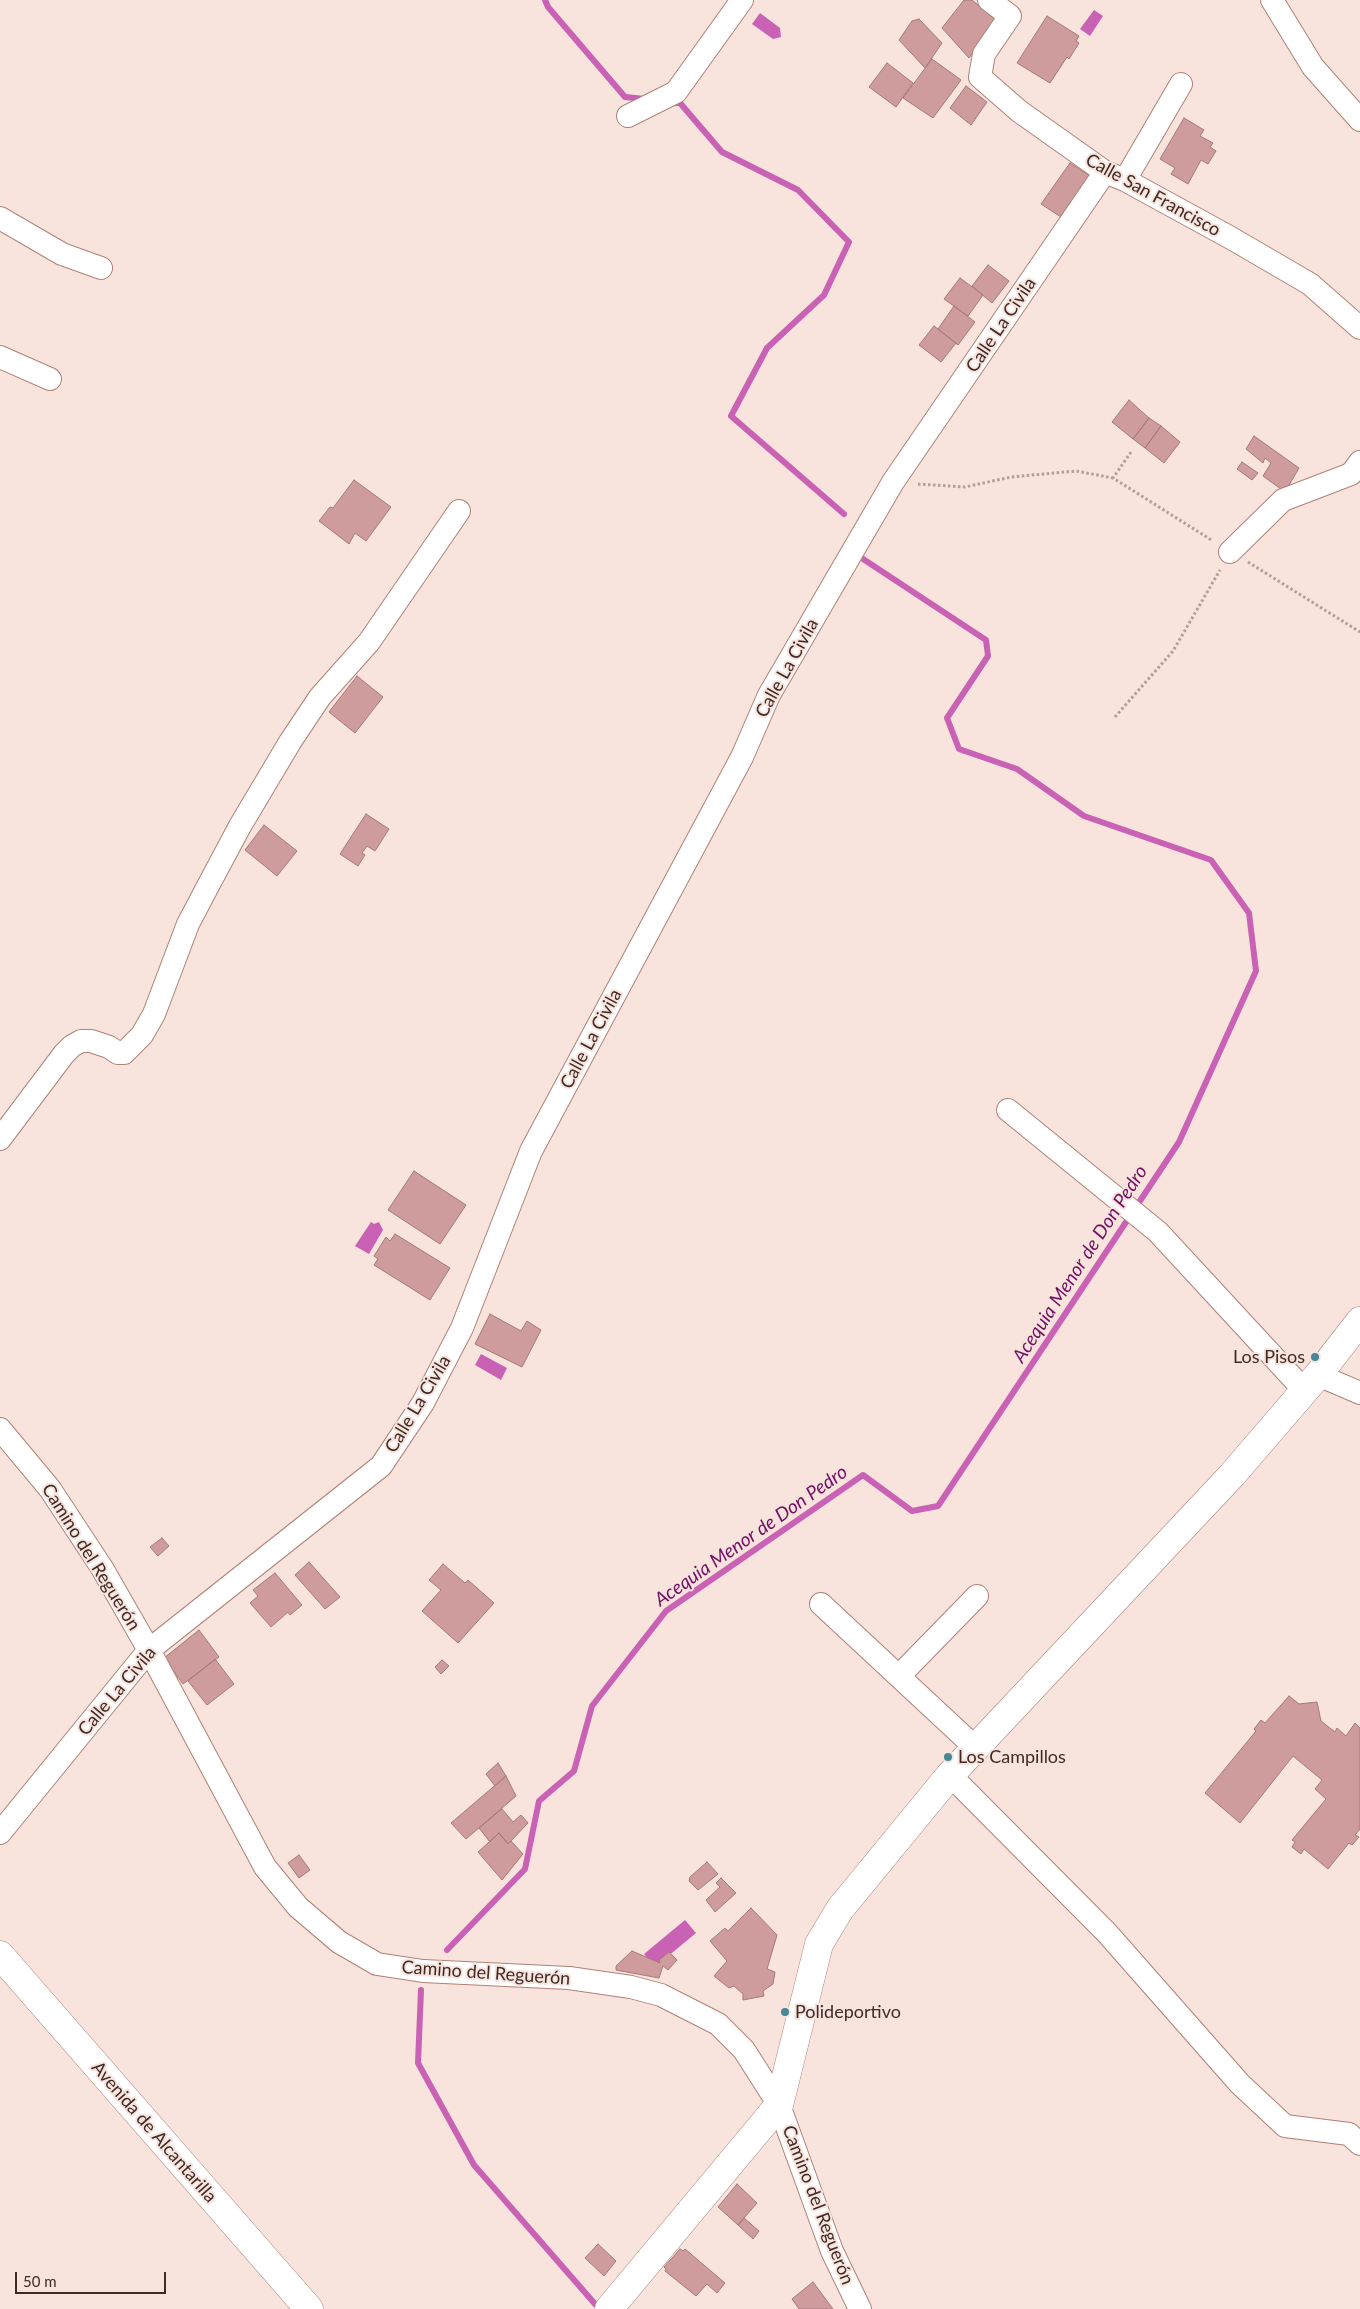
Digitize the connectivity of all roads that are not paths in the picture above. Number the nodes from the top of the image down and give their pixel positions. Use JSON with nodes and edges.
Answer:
{"nodes":[{"id":1,"x":742,"y":0,"type":"edge"},
{"id":2,"x":989,"y":0,"type":"edge"},
{"id":3,"x":1272,"y":0,"type":"edge"},
{"id":4,"x":1181,"y":84,"type":"dead end"},
{"id":5,"x":628,"y":116,"type":"dead end"},
{"id":6,"x":1360,"y":120,"type":"edge"},
{"id":7,"x":1115,"y":176,"type":"junction"},
{"id":8,"x":0,"y":218,"type":"edge"},
{"id":9,"x":101,"y":268,"type":"dead end"},
{"id":10,"x":1360,"y":328,"type":"edge"},
{"id":11,"x":0,"y":357,"type":"edge"},
{"id":12,"x":50,"y":379,"type":"dead end"},
{"id":13,"x":1357,"y":473,"type":"edge"},
{"id":14,"x":459,"y":511,"type":"dead end"},
{"id":15,"x":1230,"y":552,"type":"road end"},
{"id":16,"x":1008,"y":1110,"type":"dead end"},
{"id":17,"x":0,"y":1139,"type":"edge"},
{"id":18,"x":1360,"y":1321,"type":"edge"},
{"id":19,"x":1311,"y":1382,"type":"junction"},
{"id":20,"x":1360,"y":1393,"type":"edge"},
{"id":21,"x":0,"y":1429,"type":"edge"},
{"id":22,"x":977,"y":1596,"type":"dead end"},
{"id":23,"x":821,"y":1604,"type":"dead end"},
{"id":24,"x":149,"y":1650,"type":"junction"},
{"id":25,"x":898,"y":1676,"type":"junction"},
{"id":26,"x":978,"y":1746,"type":"junction"},
{"id":27,"x":950,"y":1775,"type":"junction"},
{"id":28,"x":0,"y":1833,"type":"edge"},
{"id":29,"x":0,"y":1955,"type":"edge"},
{"id":30,"x":779,"y":2105,"type":"junction"},
{"id":31,"x":1360,"y":2144,"type":"edge"},
{"id":32,"x":309,"y":2309,"type":"edge"},
{"id":33,"x":609,"y":2309,"type":"edge"},
{"id":34,"x":860,"y":2309,"type":"edge"}],
"edges":[{"from":1,"to":5,"type":"street"},
{"from":2,"to":7,"type":"street","name":"Calle San Francisco"},
{"from":3,"to":6,"type":"street"},
{"from":4,"to":7,"type":"street","name":"Calle La Civila"},
{"from":7,"to":10,"type":"street","name":"Calle San Francisco"},
{"from":7,"to":24,"type":"street","name":"Calle La Civila"},
{"from":8,"to":9,"type":"street"},
{"from":11,"to":12,"type":"street"},
{"from":13,"to":15,"type":"street"},
{"from":14,"to":17,"type":"street"},
{"from":16,"to":19,"type":"street"},
{"from":18,"to":19,"type":"main road"},
{"from":19,"to":20,"type":"street"},
{"from":19,"to":26,"type":"main road"},
{"from":21,"to":24,"type":"street","name":"Camino del Reguerón"},
{"from":22,"to":25,"type":"street"},
{"from":23,"to":25,"type":"street"},
{"from":24,"to":28,"type":"street","name":"Calle La Civila"},
{"from":24,"to":30,"type":"street","name":"Camino del Reguerón"},
{"from":25,"to":26,"type":"street"},
{"from":26,"to":27,"type":"main road"},
{"from":27,"to":30,"type":"main road"},
{"from":27,"to":31,"type":"street"},
{"from":29,"to":32,"type":"main road","name":"Avenida de Alcantarilla"},
{"from":30,"to":33,"type":"main road"},
{"from":30,"to":34,"type":"street","name":"Camino del Reguerón"}]}
